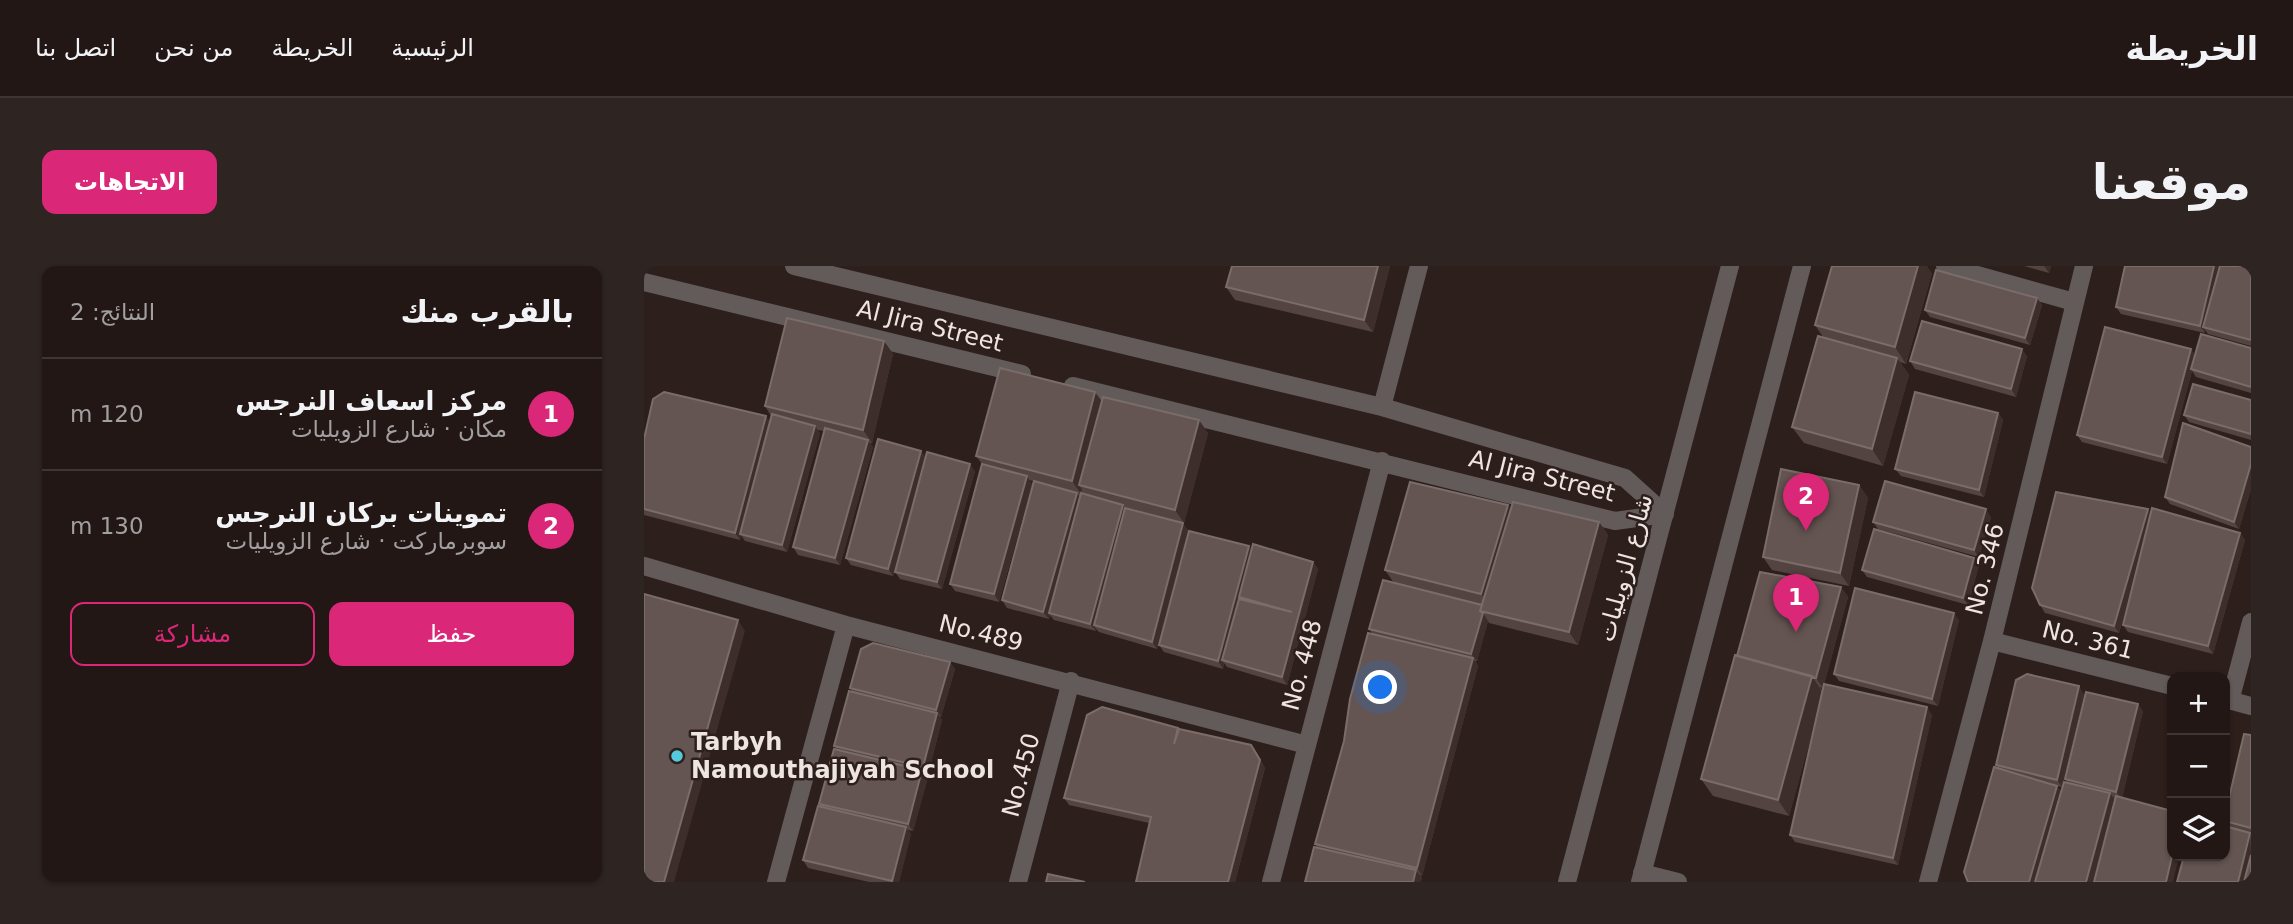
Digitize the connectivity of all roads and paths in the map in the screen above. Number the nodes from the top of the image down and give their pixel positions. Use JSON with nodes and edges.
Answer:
{"nodes":[{"id":1,"x":794,"y":266,"type":"edge"},
{"id":2,"x":1419,"y":266,"type":"edge"},
{"id":3,"x":1730,"y":266,"type":"edge"},
{"id":4,"x":1802,"y":266,"type":"edge"},
{"id":5,"x":1945,"y":266,"type":"edge"},
{"id":6,"x":2084,"y":266,"type":"edge"},
{"id":7,"x":644,"y":282,"type":"edge"},
{"id":8,"x":2074,"y":302,"type":"junction"},
{"id":9,"x":1382,"y":407,"type":"junction"},
{"id":10,"x":1382,"y":461,"type":"junction"},
{"id":11,"x":1665,"y":514,"type":"junction"},
{"id":12,"x":644,"y":566,"type":"edge"},
{"id":13,"x":2251,"y":622,"type":"edge"},
{"id":14,"x":846,"y":625,"type":"junction"},
{"id":15,"x":1992,"y":641,"type":"junction"},
{"id":16,"x":1072,"y":681,"type":"junction"},
{"id":17,"x":2167,"y":685,"type":"edge"},
{"id":18,"x":2230,"y":690,"type":"edge"},
{"id":19,"x":2230,"y":701,"type":"edge"},
{"id":20,"x":2251,"y":706,"type":"edge"},
{"id":21,"x":1307,"y":744,"type":"junction"},
{"id":22,"x":1641,"y":878,"type":"edge"},
{"id":23,"x":776,"y":882,"type":"edge"},
{"id":24,"x":1018,"y":882,"type":"edge"},
{"id":25,"x":1271,"y":882,"type":"edge"},
{"id":26,"x":1567,"y":882,"type":"edge"},
{"id":27,"x":1678,"y":882,"type":"edge"},
{"id":28,"x":1928,"y":882,"type":"edge"}],
"edges":[{"from":1,"to":9,"type":"street","name":"Al Jira Street"},
{"from":2,"to":9,"type":"street"},
{"from":3,"to":11,"type":"street","name":"شارع الزويليات"},
{"from":4,"to":22,"type":"street"},
{"from":5,"to":8,"type":"street"},
{"from":6,"to":8,"type":"street","name":"No. 346"},
{"from":7,"to":10,"type":"street","name":"Al Jira Street"},
{"from":8,"to":15,"type":"street","name":"No. 346"},
{"from":9,"to":11,"type":"street","name":"Al Jira Street"},
{"from":10,"to":11,"type":"street","name":"Al Jira Street"},
{"from":10,"to":21,"type":"street","name":"No. 448"},
{"from":11,"to":26,"type":"street","name":"شارع الزويليات"},
{"from":12,"to":14,"type":"street","name":"No.489"},
{"from":13,"to":18,"type":"street"},
{"from":14,"to":16,"type":"street","name":"No.489"},
{"from":14,"to":23,"type":"street"},
{"from":15,"to":17,"type":"street","name":"No. 361"},
{"from":15,"to":28,"type":"street","name":"No. 346"},
{"from":16,"to":21,"type":"street","name":"No.489"},
{"from":16,"to":24,"type":"street","name":"No.450"},
{"from":19,"to":20,"type":"street"},
{"from":21,"to":25,"type":"street","name":"No. 448"},
{"from":22,"to":27,"type":"street"}]}
